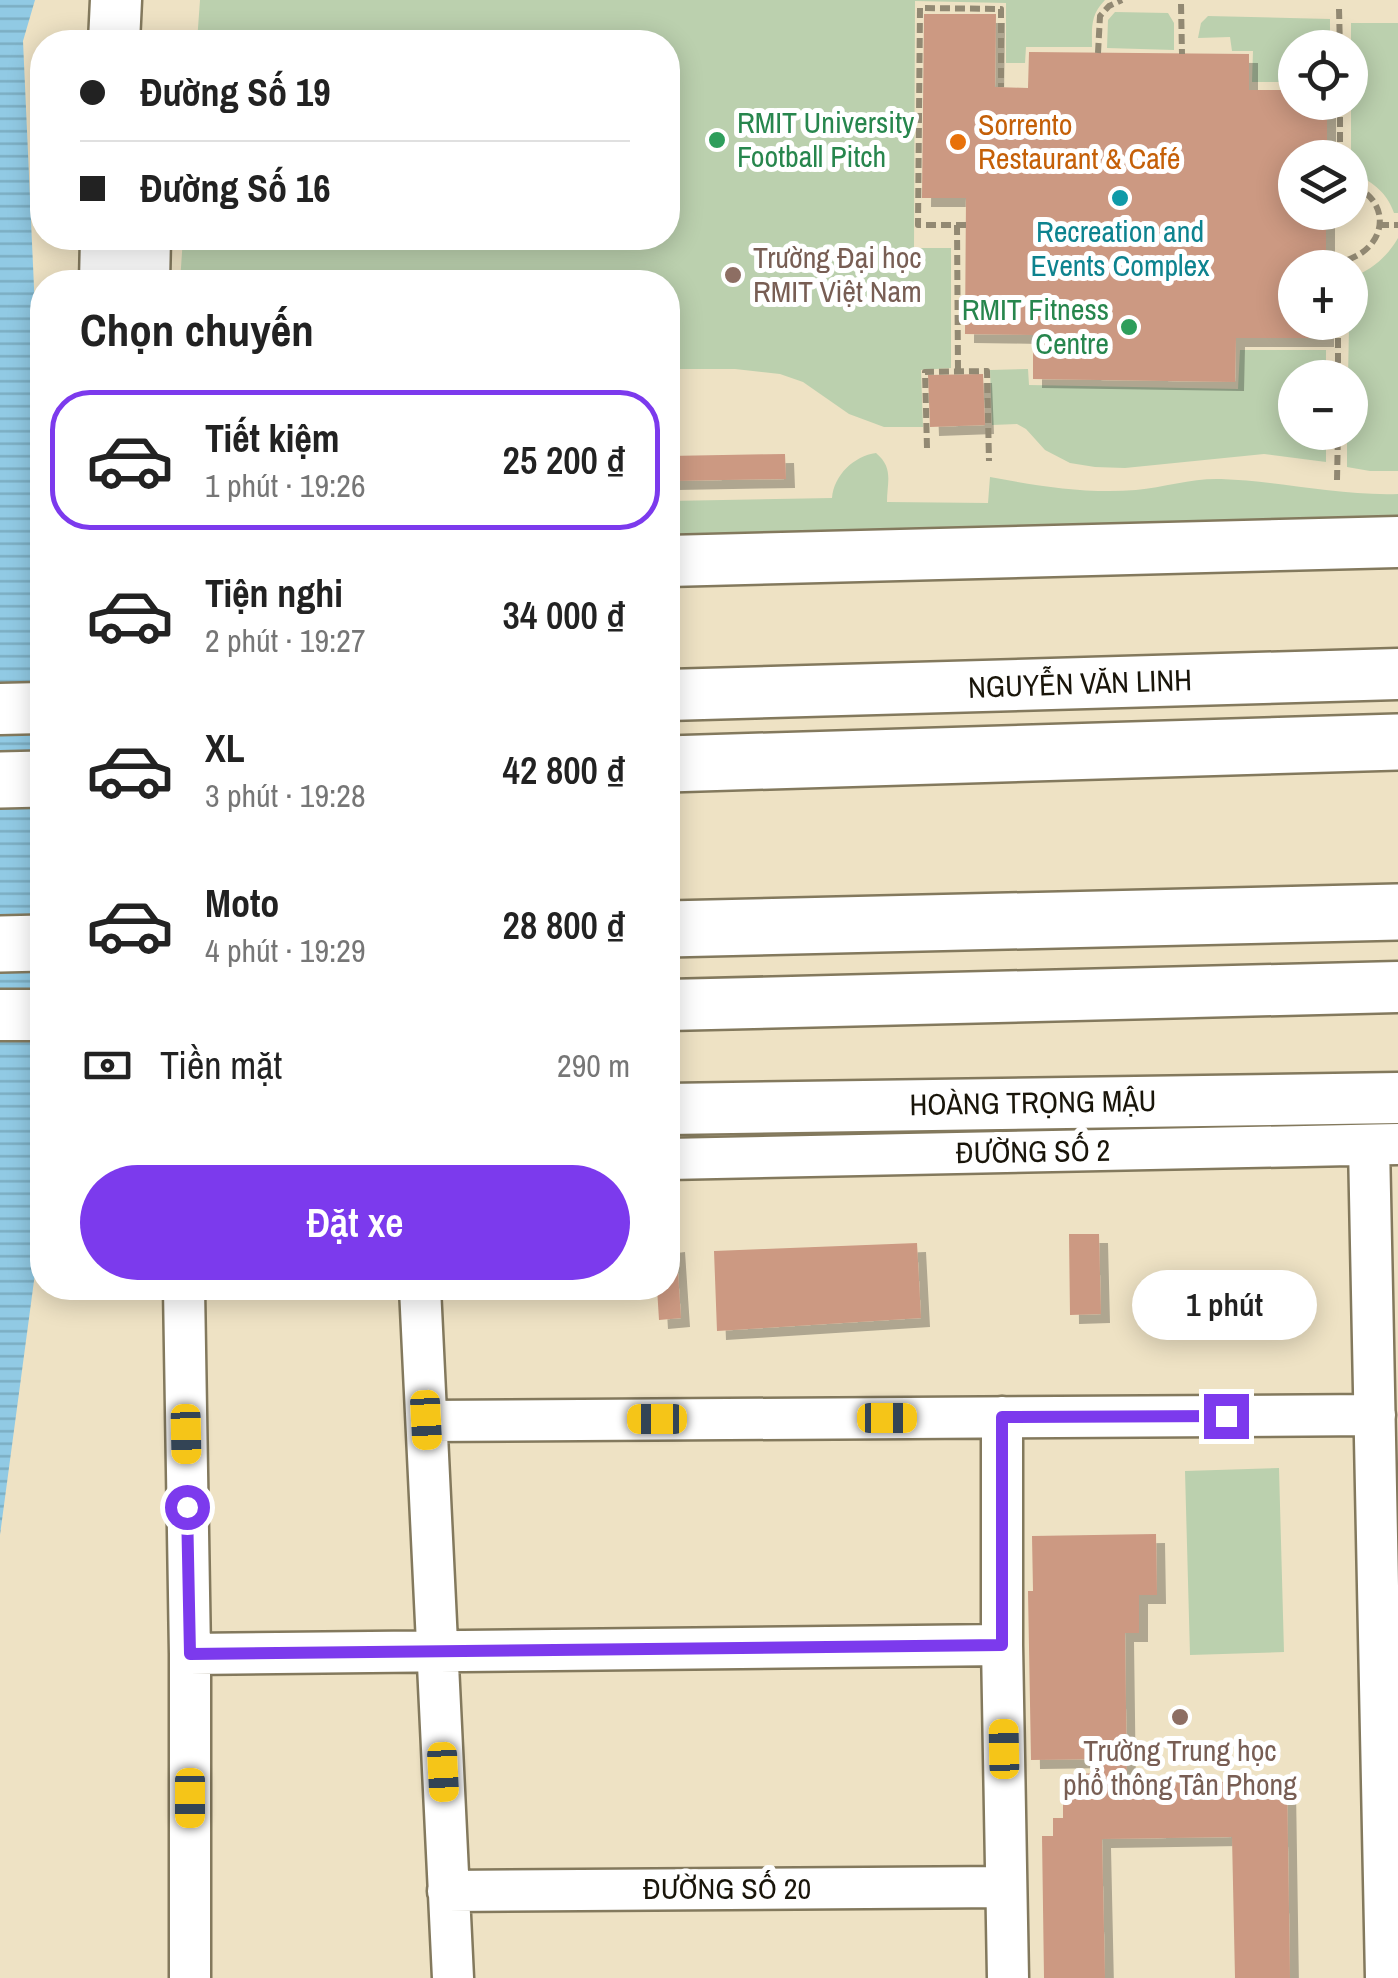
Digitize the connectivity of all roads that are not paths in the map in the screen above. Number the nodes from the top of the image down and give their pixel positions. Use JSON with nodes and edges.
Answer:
{"nodes":[{"id":1,"x":116,"y":0,"type":"edge"},
{"id":2,"x":150,"y":0,"type":"edge"},
{"id":3,"x":115,"y":30,"type":"edge"},
{"id":4,"x":149,"y":30,"type":"edge"},
{"id":5,"x":1398,"y":542,"type":"edge"},
{"id":6,"x":680,"y":561,"type":"edge"},
{"id":7,"x":1398,"y":674,"type":"edge"},
{"id":8,"x":680,"y":695,"type":"edge"},
{"id":9,"x":30,"y":708,"type":"edge"},
{"id":10,"x":0,"y":709,"type":"edge"},
{"id":11,"x":1398,"y":742,"type":"edge"},
{"id":12,"x":680,"y":764,"type":"edge"},
{"id":13,"x":30,"y":779,"type":"edge"},
{"id":14,"x":0,"y":780,"type":"edge"},
{"id":15,"x":1398,"y":912,"type":"edge"},
{"id":16,"x":680,"y":929,"type":"edge"},
{"id":17,"x":0,"y":944,"type":"edge"},
{"id":18,"x":30,"y":944,"type":"edge"},
{"id":19,"x":1398,"y":987,"type":"edge"},
{"id":20,"x":680,"y":1005,"type":"edge"},
{"id":21,"x":30,"y":1015,"type":"edge"},
{"id":22,"x":0,"y":1016,"type":"edge"},
{"id":23,"x":1398,"y":1098,"type":"edge"},
{"id":24,"x":680,"y":1109,"type":"edge"},
{"id":25,"x":1384,"y":1145,"type":"edge"},
{"id":26,"x":680,"y":1159,"type":"edge"},
{"id":27,"x":184,"y":1300,"type":"edge"},
{"id":28,"x":421,"y":1300,"type":"edge"},
{"id":29,"x":1375,"y":1414,"type":"junction"},
{"id":30,"x":1002,"y":1417,"type":"junction"},
{"id":31,"x":426,"y":1420,"type":"junction"},
{"id":32,"x":1388,"y":1626,"type":"edge"},
{"id":33,"x":1002,"y":1645,"type":"junction"},
{"id":34,"x":438,"y":1653,"type":"junction"},
{"id":35,"x":190,"y":1654,"type":"junction"},
{"id":36,"x":1006,"y":1888,"type":"junction"},
{"id":37,"x":448,"y":1891,"type":"junction"},
{"id":38,"x":1391,"y":1892,"type":"edge"},
{"id":39,"x":190,"y":1978,"type":"edge"},
{"id":40,"x":452,"y":1978,"type":"edge"},
{"id":41,"x":1008,"y":1978,"type":"edge"},
{"id":42,"x":1386,"y":1978,"type":"edge"}],
"edges":[{"from":1,"to":3,"type":"main road"},
{"from":2,"to":4,"type":"main road"},
{"from":5,"to":6,"type":"main road"},
{"from":7,"to":8,"type":"main road","name":"NGUYỄN VĂN LINH"},
{"from":9,"to":10,"type":"main road"},
{"from":11,"to":12,"type":"highway"},
{"from":13,"to":14,"type":"highway"},
{"from":15,"to":16,"type":"highway"},
{"from":17,"to":18,"type":"highway"},
{"from":19,"to":20,"type":"main road"},
{"from":21,"to":22,"type":"main road"},
{"from":23,"to":24,"type":"main road","name":"HOÀNG TRỌNG MẬU"},
{"from":25,"to":26,"type":"street","name":"ĐƯỜNG SỐ 2"},
{"from":25,"to":29,"type":"street"},
{"from":27,"to":35,"type":"street"},
{"from":28,"to":31,"type":"street"},
{"from":29,"to":30,"type":"street"},
{"from":29,"to":32,"type":"street"},
{"from":30,"to":31,"type":"street"},
{"from":30,"to":33,"type":"street"},
{"from":31,"to":34,"type":"street"},
{"from":32,"to":38,"type":"street"},
{"from":33,"to":34,"type":"street"},
{"from":33,"to":36,"type":"street"},
{"from":34,"to":35,"type":"street"},
{"from":34,"to":37,"type":"street"},
{"from":35,"to":39,"type":"street"},
{"from":36,"to":37,"type":"street","name":"ĐƯỜNG SỐ 20"},
{"from":36,"to":41,"type":"street"},
{"from":37,"to":40,"type":"street"},
{"from":38,"to":42,"type":"street"}]}
